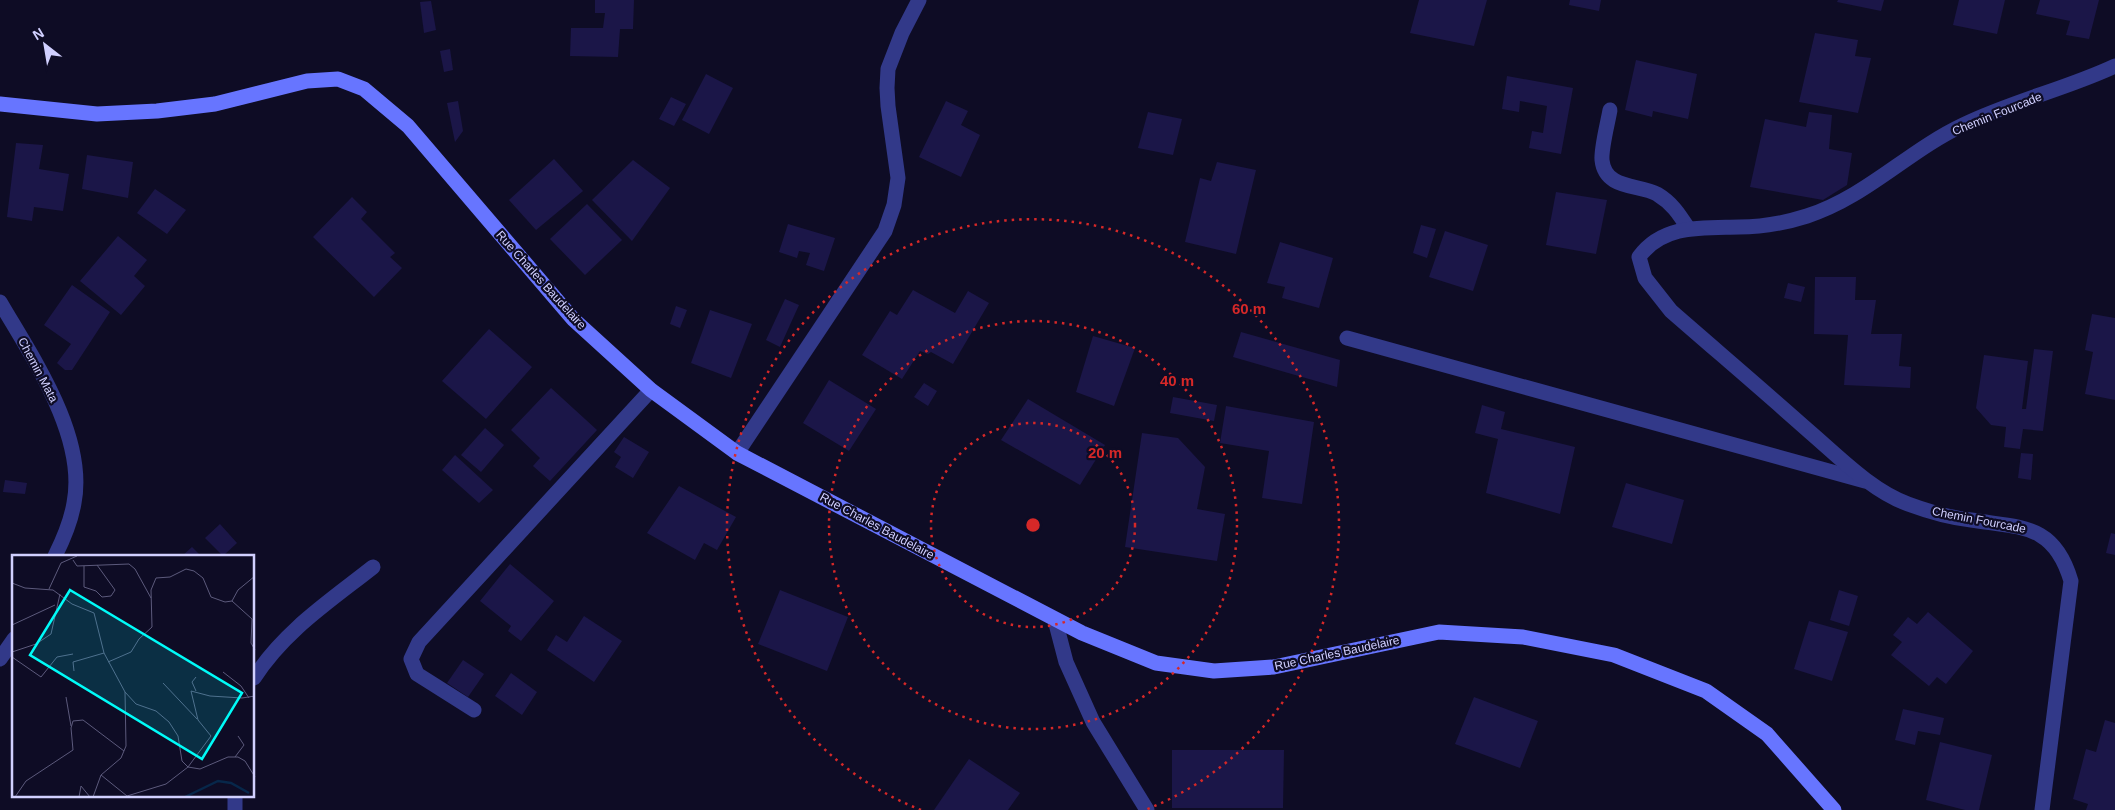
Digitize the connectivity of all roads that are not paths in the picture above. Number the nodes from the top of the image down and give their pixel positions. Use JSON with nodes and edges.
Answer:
{"nodes":[{"id":1,"x":919,"y":0,"type":"edge"},
{"id":2,"x":2115,"y":66,"type":"edge"},
{"id":3,"x":0,"y":104,"type":"edge"},
{"id":4,"x":1610,"y":110,"type":"dead end"},
{"id":5,"x":1688,"y":228,"type":"junction"},
{"id":6,"x":0,"y":302,"type":"edge"},
{"id":7,"x":1347,"y":338,"type":"dead end"},
{"id":8,"x":651,"y":390,"type":"junction"},
{"id":9,"x":737,"y":453,"type":"junction"},
{"id":10,"x":1869,"y":482,"type":"junction"},
{"id":11,"x":55,"y":555,"type":"edge"},
{"id":12,"x":373,"y":567,"type":"dead end"},
{"id":13,"x":1055,"y":620,"type":"junction"},
{"id":14,"x":12,"y":642,"type":"edge"},
{"id":15,"x":0,"y":659,"type":"edge"},
{"id":16,"x":255,"y":676,"type":"edge"},
{"id":17,"x":474,"y":710,"type":"dead end"},
{"id":18,"x":1146,"y":810,"type":"edge"},
{"id":19,"x":1834,"y":810,"type":"edge"},
{"id":20,"x":2042,"y":810,"type":"edge"}],
"edges":[{"from":1,"to":9,"type":"street"},
{"from":2,"to":5,"type":"street","name":"Chemin Fourcade"},
{"from":3,"to":8,"type":"main road","name":"Rue Charles Baudelaire"},
{"from":4,"to":5,"type":"street"},
{"from":5,"to":10,"type":"street","name":"Chemin Fourcade"},
{"from":6,"to":11,"type":"street","name":"Chemin Mata"},
{"from":7,"to":10,"type":"street"},
{"from":8,"to":9,"type":"main road","name":"Rue Charles Baudelaire"},
{"from":8,"to":17,"type":"street"},
{"from":9,"to":13,"type":"main road","name":"Rue Charles Baudelaire"},
{"from":10,"to":20,"type":"street","name":"Chemin Fourcade"},
{"from":12,"to":16,"type":"street"},
{"from":13,"to":18,"type":"street"},
{"from":13,"to":19,"type":"main road","name":"Rue Charles Baudelaire"},
{"from":14,"to":15,"type":"street"}]}
